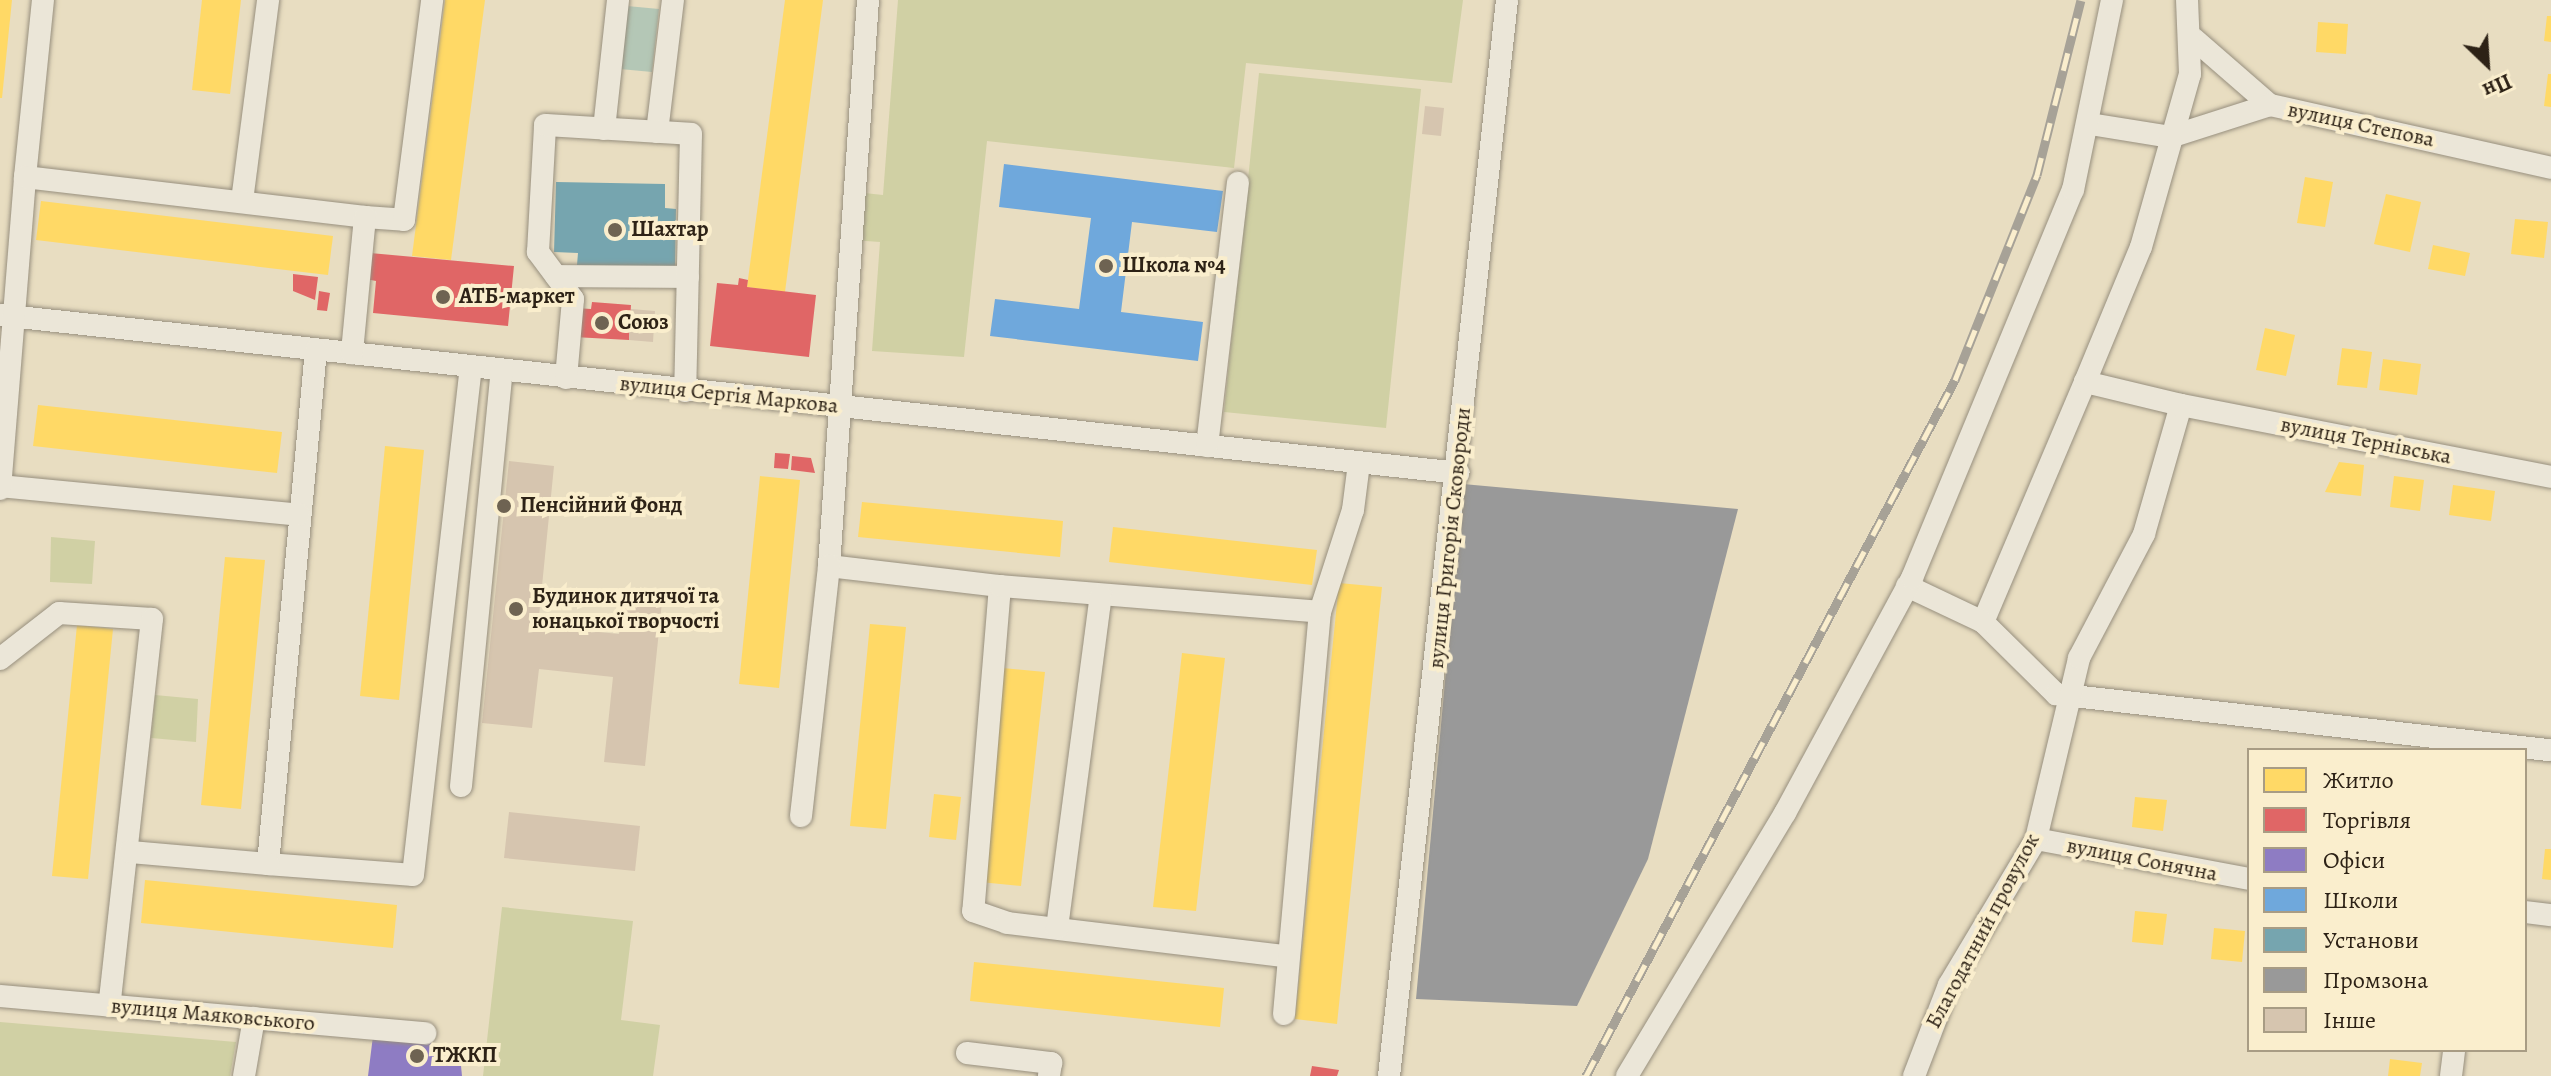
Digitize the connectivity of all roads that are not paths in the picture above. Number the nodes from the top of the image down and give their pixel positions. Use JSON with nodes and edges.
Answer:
{"nodes":[{"id":1,"x":43,"y":0,"type":"edge"},
{"id":2,"x":268,"y":0,"type":"edge"},
{"id":3,"x":432,"y":0,"type":"edge"},
{"id":4,"x":618,"y":0,"type":"edge"},
{"id":5,"x":673,"y":0,"type":"edge"},
{"id":6,"x":868,"y":0,"type":"edge"},
{"id":7,"x":1507,"y":0,"type":"edge"},
{"id":8,"x":2112,"y":0,"type":"edge"},
{"id":9,"x":2187,"y":0,"type":"edge"},
{"id":10,"x":2194,"y":39,"type":"junction"},
{"id":11,"x":2270,"y":105,"type":"junction"},
{"id":12,"x":2090,"y":124,"type":"junction"},
{"id":13,"x":604,"y":129,"type":"junction"},
{"id":14,"x":657,"y":132,"type":"junction"},
{"id":15,"x":2170,"y":137,"type":"junction"},
{"id":16,"x":2551,"y":168,"type":"edge"},
{"id":17,"x":25,"y":177,"type":"junction"},
{"id":18,"x":1238,"y":183,"type":"dead end"},
{"id":19,"x":242,"y":201,"type":"junction"},
{"id":20,"x":365,"y":217,"type":"junction"},
{"id":21,"x":556,"y":276,"type":"junction"},
{"id":22,"x":688,"y":277,"type":"junction"},
{"id":23,"x":6,"y":315,"type":"edge"},
{"id":24,"x":316,"y":350,"type":"junction"},
{"id":25,"x":352,"y":353,"type":"junction"},
{"id":26,"x":471,"y":366,"type":"junction"},
{"id":27,"x":502,"y":370,"type":"junction"},
{"id":28,"x":566,"y":378,"type":"junction"},
{"id":29,"x":2085,"y":382,"type":"junction"},
{"id":30,"x":685,"y":391,"type":"junction"},
{"id":31,"x":2181,"y":405,"type":"junction"},
{"id":32,"x":840,"y":407,"type":"junction"},
{"id":33,"x":1207,"y":446,"type":"junction"},
{"id":34,"x":1359,"y":463,"type":"junction"},
{"id":35,"x":1458,"y":473,"type":"junction"},
{"id":36,"x":2551,"y":477,"type":"edge"},
{"id":37,"x":0,"y":487,"type":"edge"},
{"id":38,"x":299,"y":515,"type":"junction"},
{"id":39,"x":829,"y":566,"type":"junction"},
{"id":40,"x":1000,"y":586,"type":"junction"},
{"id":41,"x":1907,"y":586,"type":"junction"},
{"id":42,"x":1101,"y":596,"type":"junction"},
{"id":43,"x":1320,"y":612,"type":"junction"},
{"id":44,"x":1983,"y":622,"type":"junction"},
{"id":45,"x":0,"y":659,"type":"edge"},
{"id":46,"x":2067,"y":696,"type":"junction"},
{"id":47,"x":2551,"y":750,"type":"edge"},
{"id":48,"x":461,"y":786,"type":"dead end"},
{"id":49,"x":801,"y":816,"type":"dead end"},
{"id":50,"x":2036,"y":839,"type":"junction"},
{"id":51,"x":130,"y":852,"type":"junction"},
{"id":52,"x":268,"y":864,"type":"junction"},
{"id":53,"x":2247,"y":879,"type":"edge"},
{"id":54,"x":2527,"y":912,"type":"edge"},
{"id":55,"x":2551,"y":915,"type":"edge"},
{"id":56,"x":1057,"y":928,"type":"junction"},
{"id":57,"x":1285,"y":956,"type":"junction"},
{"id":58,"x":0,"y":996,"type":"edge"},
{"id":59,"x":109,"y":1006,"type":"junction"},
{"id":60,"x":1284,"y":1014,"type":"dead end"},
{"id":61,"x":254,"y":1018,"type":"junction"},
{"id":62,"x":425,"y":1033,"type":"dead end"},
{"id":63,"x":2454,"y":1052,"type":"edge"},
{"id":64,"x":967,"y":1053,"type":"dead end"},
{"id":65,"x":244,"y":1076,"type":"edge"},
{"id":66,"x":1049,"y":1076,"type":"edge"},
{"id":67,"x":1389,"y":1076,"type":"edge"},
{"id":68,"x":1627,"y":1076,"type":"edge"},
{"id":69,"x":1914,"y":1076,"type":"edge"},
{"id":70,"x":2451,"y":1076,"type":"edge"}],
"edges":[{"from":1,"to":17,"type":"street"},
{"from":2,"to":19,"type":"street"},
{"from":3,"to":20,"type":"street"},
{"from":4,"to":13,"type":"street"},
{"from":5,"to":14,"type":"street"},
{"from":6,"to":32,"type":"street"},
{"from":7,"to":35,"type":"street","name":"вулиця Григорія Сковороди"},
{"from":8,"to":12,"type":"street"},
{"from":9,"to":10,"type":"street"},
{"from":10,"to":11,"type":"street","name":"вулиця Степова"},
{"from":10,"to":15,"type":"street"},
{"from":11,"to":15,"type":"street"},
{"from":11,"to":16,"type":"street","name":"вулиця Степова"},
{"from":12,"to":15,"type":"street"},
{"from":12,"to":41,"type":"street"},
{"from":13,"to":14,"type":"street"},
{"from":13,"to":21,"type":"street"},
{"from":14,"to":22,"type":"street"},
{"from":15,"to":29,"type":"street"},
{"from":17,"to":19,"type":"street"},
{"from":17,"to":23,"type":"street"},
{"from":18,"to":33,"type":"street"},
{"from":19,"to":20,"type":"street"},
{"from":20,"to":25,"type":"street"},
{"from":21,"to":22,"type":"street"},
{"from":21,"to":28,"type":"street"},
{"from":22,"to":30,"type":"street"},
{"from":23,"to":24,"type":"street","name":"вулиця Сергія Маркова"},
{"from":23,"to":37,"type":"street"},
{"from":24,"to":25,"type":"street","name":"вулиця Сергія Маркова"},
{"from":24,"to":38,"type":"street"},
{"from":25,"to":26,"type":"street","name":"вулиця Сергія Маркова"},
{"from":26,"to":27,"type":"street","name":"вулиця Сергія Маркова"},
{"from":26,"to":52,"type":"street"},
{"from":27,"to":28,"type":"street","name":"вулиця Сергія Маркова"},
{"from":27,"to":48,"type":"street"},
{"from":28,"to":30,"type":"street","name":"вулиця Сергія Маркова"},
{"from":29,"to":31,"type":"street"},
{"from":29,"to":44,"type":"street"},
{"from":30,"to":32,"type":"street","name":"вулиця Сергія Маркова"},
{"from":31,"to":36,"type":"street","name":"вулиця Тернівська"},
{"from":31,"to":46,"type":"street","name":"Благодатний провулок"},
{"from":32,"to":33,"type":"street","name":"вулиця Сергія Маркова"},
{"from":32,"to":39,"type":"street"},
{"from":33,"to":34,"type":"street","name":"вулиця Сергія Маркова"},
{"from":34,"to":35,"type":"street","name":"вулиця Сергія Маркова"},
{"from":34,"to":43,"type":"street"},
{"from":35,"to":67,"type":"street","name":"вулиця Григорія Сковороди"},
{"from":37,"to":38,"type":"street"},
{"from":38,"to":52,"type":"street"},
{"from":39,"to":40,"type":"street"},
{"from":39,"to":49,"type":"street"},
{"from":40,"to":42,"type":"street"},
{"from":40,"to":56,"type":"street"},
{"from":41,"to":44,"type":"street"},
{"from":41,"to":68,"type":"street"},
{"from":42,"to":43,"type":"street"},
{"from":42,"to":56,"type":"street"},
{"from":43,"to":57,"type":"street"},
{"from":44,"to":46,"type":"street"},
{"from":45,"to":51,"type":"street"},
{"from":46,"to":47,"type":"street"},
{"from":46,"to":50,"type":"street","name":"Благодатний провулок"},
{"from":50,"to":53,"type":"street","name":"вулиця Сонячна"},
{"from":50,"to":69,"type":"street","name":"Благодатний провулок"},
{"from":51,"to":52,"type":"street"},
{"from":51,"to":59,"type":"street"},
{"from":54,"to":55,"type":"street"},
{"from":56,"to":57,"type":"street"},
{"from":57,"to":60,"type":"street"},
{"from":58,"to":59,"type":"street","name":"вулиця Маяковського"},
{"from":59,"to":61,"type":"street","name":"вулиця Маяковського"},
{"from":61,"to":62,"type":"street","name":"вулиця Маяковського"},
{"from":61,"to":65,"type":"street"},
{"from":63,"to":70,"type":"street"},
{"from":64,"to":66,"type":"street"}]}
